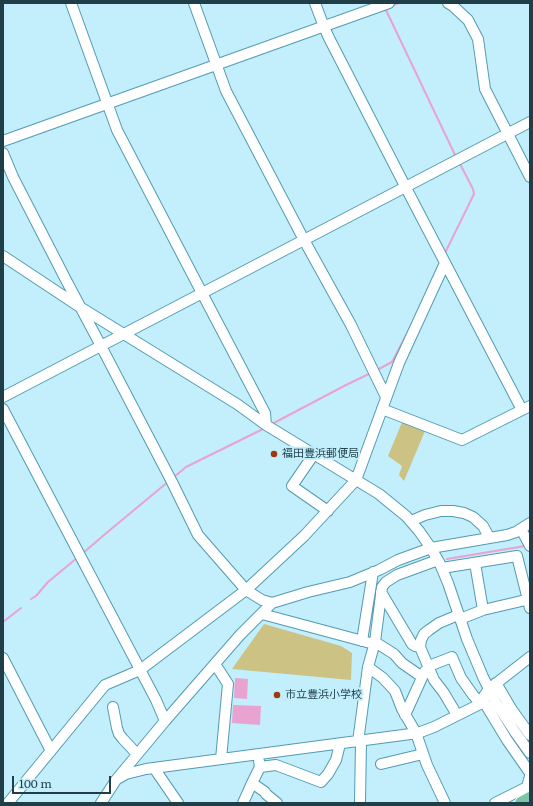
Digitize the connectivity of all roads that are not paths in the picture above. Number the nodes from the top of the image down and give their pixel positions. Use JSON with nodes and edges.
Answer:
{"nodes":[{"id":1,"x":71,"y":3,"type":"edge"},
{"id":2,"x":194,"y":3,"type":"edge"},
{"id":3,"x":315,"y":3,"type":"edge"},
{"id":4,"x":389,"y":3,"type":"edge"},
{"id":5,"x":448,"y":3,"type":"edge"},
{"id":6,"x":324,"y":27,"type":"junction"},
{"id":7,"x":217,"y":65,"type":"junction"},
{"id":8,"x":108,"y":104,"type":"junction"},
{"id":9,"x":530,"y":122,"type":"edge"},
{"id":10,"x":508,"y":134,"type":"junction"},
{"id":11,"x":3,"y":141,"type":"edge"},
{"id":12,"x":3,"y":153,"type":"edge"},
{"id":13,"x":530,"y":177,"type":"edge"},
{"id":14,"x":405,"y":186,"type":"junction"},
{"id":15,"x":304,"y":240,"type":"junction"},
{"id":16,"x":3,"y":256,"type":"edge"},
{"id":17,"x":445,"y":263,"type":"junction"},
{"id":18,"x":202,"y":293,"type":"junction"},
{"id":19,"x":80,"y":307,"type":"junction"},
{"id":20,"x":124,"y":334,"type":"junction"},
{"id":21,"x":101,"y":346,"type":"junction"},
{"id":22,"x":3,"y":397,"type":"edge"},
{"id":23,"x":386,"y":397,"type":"junction"},
{"id":24,"x":526,"y":408,"type":"edge"},
{"id":25,"x":3,"y":409,"type":"edge"},
{"id":26,"x":382,"y":410,"type":"junction"},
{"id":27,"x":266,"y":424,"type":"junction"},
{"id":28,"x":314,"y":454,"type":"junction"},
{"id":29,"x":356,"y":480,"type":"junction"},
{"id":30,"x":328,"y":511,"type":"junction"},
{"id":31,"x":411,"y":521,"type":"junction"},
{"id":32,"x":530,"y":523,"type":"edge"},
{"id":33,"x":521,"y":529,"type":"junction"},
{"id":34,"x":489,"y":537,"type":"junction"},
{"id":35,"x":530,"y":546,"type":"edge"},
{"id":36,"x":431,"y":548,"type":"junction"},
{"id":37,"x":475,"y":563,"type":"junction"},
{"id":38,"x":440,"y":564,"type":"junction"},
{"id":39,"x":373,"y":572,"type":"junction"},
{"id":40,"x":246,"y":590,"type":"junction"},
{"id":41,"x":381,"y":592,"type":"junction"},
{"id":42,"x":529,"y":602,"type":"edge"},
{"id":43,"x":272,"y":604,"type":"junction"},
{"id":44,"x":483,"y":610,"type":"junction"},
{"id":45,"x":262,"y":614,"type":"junction"},
{"id":46,"x":459,"y":617,"type":"junction"},
{"id":47,"x":362,"y":641,"type":"junction"},
{"id":48,"x":374,"y":643,"type":"junction"},
{"id":49,"x":420,"y":647,"type":"junction"},
{"id":50,"x":530,"y":657,"type":"edge"},
{"id":51,"x":3,"y":658,"type":"edge"},
{"id":52,"x":215,"y":664,"type":"junction"},
{"id":53,"x":429,"y":666,"type":"junction"},
{"id":54,"x":368,"y":667,"type":"junction"},
{"id":55,"x":140,"y":670,"type":"junction"},
{"id":56,"x":422,"y":677,"type":"junction"},
{"id":57,"x":493,"y":686,"type":"junction"},
{"id":58,"x":482,"y":703,"type":"junction"},
{"id":59,"x":114,"y":707,"type":"dead end"},
{"id":60,"x":405,"y":715,"type":"junction"},
{"id":61,"x":457,"y":715,"type":"junction"},
{"id":62,"x":165,"y":721,"type":"junction"},
{"id":63,"x":416,"y":733,"type":"junction"},
{"id":64,"x":530,"y":735,"type":"edge"},
{"id":65,"x":359,"y":741,"type":"junction"},
{"id":66,"x":340,"y":744,"type":"junction"},
{"id":67,"x":51,"y":751,"type":"junction"},
{"id":68,"x":530,"y":753,"type":"edge"},
{"id":69,"x":259,"y":754,"type":"junction"},
{"id":70,"x":423,"y":754,"type":"junction"},
{"id":71,"x":137,"y":755,"type":"junction"},
{"id":72,"x":221,"y":759,"type":"junction"},
{"id":73,"x":381,"y":764,"type":"dead end"},
{"id":74,"x":260,"y":767,"type":"junction"},
{"id":75,"x":150,"y":768,"type":"junction"},
{"id":76,"x":530,"y":773,"type":"edge"},
{"id":77,"x":530,"y":776,"type":"edge"},
{"id":78,"x":116,"y":780,"type":"junction"},
{"id":79,"x":252,"y":783,"type":"junction"},
{"id":80,"x":530,"y":798,"type":"edge"},
{"id":81,"x":8,"y":803,"type":"edge"},
{"id":82,"x":101,"y":803,"type":"edge"},
{"id":83,"x":178,"y":803,"type":"edge"},
{"id":84,"x":243,"y":803,"type":"edge"},
{"id":85,"x":277,"y":803,"type":"edge"},
{"id":86,"x":360,"y":803,"type":"edge"},
{"id":87,"x":445,"y":803,"type":"edge"},
{"id":88,"x":495,"y":803,"type":"edge"},
{"id":89,"x":521,"y":803,"type":"edge"}],
"edges":[{"from":1,"to":8,"type":"street"},
{"from":2,"to":7,"type":"street"},
{"from":3,"to":6,"type":"street"},
{"from":4,"to":6,"type":"street"},
{"from":5,"to":10,"type":"street"},
{"from":6,"to":7,"type":"street"},
{"from":6,"to":14,"type":"street"},
{"from":7,"to":8,"type":"street"},
{"from":7,"to":15,"type":"street"},
{"from":8,"to":11,"type":"street"},
{"from":8,"to":18,"type":"street"},
{"from":9,"to":10,"type":"street"},
{"from":10,"to":13,"type":"street"},
{"from":10,"to":14,"type":"street"},
{"from":12,"to":19,"type":"street"},
{"from":14,"to":15,"type":"street"},
{"from":14,"to":17,"type":"street"},
{"from":15,"to":18,"type":"street"},
{"from":15,"to":23,"type":"street"},
{"from":16,"to":19,"type":"street"},
{"from":17,"to":23,"type":"street"},
{"from":17,"to":24,"type":"street"},
{"from":18,"to":20,"type":"street"},
{"from":18,"to":27,"type":"street"},
{"from":19,"to":20,"type":"street"},
{"from":19,"to":21,"type":"street"},
{"from":20,"to":21,"type":"street"},
{"from":20,"to":27,"type":"street"},
{"from":21,"to":22,"type":"street"},
{"from":21,"to":40,"type":"street"},
{"from":23,"to":26,"type":"street"},
{"from":24,"to":26,"type":"street"},
{"from":25,"to":55,"type":"street"},
{"from":26,"to":29,"type":"street"},
{"from":27,"to":28,"type":"street"},
{"from":28,"to":29,"type":"street"},
{"from":28,"to":30,"type":"street"},
{"from":29,"to":30,"type":"street"},
{"from":29,"to":31,"type":"street"},
{"from":30,"to":40,"type":"street"},
{"from":31,"to":34,"type":"street"},
{"from":31,"to":36,"type":"street"},
{"from":32,"to":33,"type":"street"},
{"from":33,"to":34,"type":"street"},
{"from":33,"to":35,"type":"street"},
{"from":34,"to":36,"type":"street"},
{"from":36,"to":38,"type":"street"},
{"from":36,"to":39,"type":"street"},
{"from":37,"to":38,"type":"street"},
{"from":37,"to":42,"type":"street"},
{"from":37,"to":44,"type":"street"},
{"from":38,"to":41,"type":"street"},
{"from":38,"to":46,"type":"street"},
{"from":39,"to":43,"type":"street"},
{"from":39,"to":47,"type":"street"},
{"from":40,"to":43,"type":"street"},
{"from":40,"to":55,"type":"street"},
{"from":41,"to":48,"type":"street"},
{"from":41,"to":49,"type":"street"},
{"from":42,"to":44,"type":"street"},
{"from":43,"to":45,"type":"street"},
{"from":44,"to":46,"type":"street"},
{"from":45,"to":47,"type":"street"},
{"from":45,"to":52,"type":"street"},
{"from":46,"to":49,"type":"street"},
{"from":46,"to":57,"type":"street"},
{"from":47,"to":48,"type":"street"},
{"from":48,"to":54,"type":"street"},
{"from":48,"to":56,"type":"street"},
{"from":49,"to":53,"type":"street"},
{"from":50,"to":57,"type":"street"},
{"from":51,"to":67,"type":"street"},
{"from":52,"to":62,"type":"street"},
{"from":52,"to":72,"type":"street"},
{"from":53,"to":56,"type":"street"},
{"from":53,"to":58,"type":"street"},
{"from":53,"to":61,"type":"street"},
{"from":54,"to":60,"type":"street"},
{"from":54,"to":65,"type":"street"},
{"from":55,"to":62,"type":"street"},
{"from":55,"to":67,"type":"street"},
{"from":56,"to":60,"type":"street"},
{"from":57,"to":58,"type":"street"},
{"from":57,"to":64,"type":"street"},
{"from":57,"to":68,"type":"street"},
{"from":58,"to":61,"type":"street"},
{"from":58,"to":76,"type":"street"},
{"from":59,"to":71,"type":"street"},
{"from":60,"to":63,"type":"street"},
{"from":61,"to":63,"type":"street"},
{"from":62,"to":71,"type":"street"},
{"from":63,"to":65,"type":"street"},
{"from":63,"to":70,"type":"street"},
{"from":65,"to":66,"type":"street"},
{"from":65,"to":86,"type":"street"},
{"from":66,"to":69,"type":"street"},
{"from":66,"to":74,"type":"street"},
{"from":67,"to":81,"type":"street"},
{"from":69,"to":72,"type":"street"},
{"from":69,"to":74,"type":"street"},
{"from":70,"to":73,"type":"street"},
{"from":70,"to":87,"type":"street"},
{"from":71,"to":75,"type":"street"},
{"from":71,"to":78,"type":"street"},
{"from":72,"to":75,"type":"street"},
{"from":74,"to":79,"type":"street"},
{"from":75,"to":78,"type":"street"},
{"from":75,"to":83,"type":"street"},
{"from":77,"to":88,"type":"street"},
{"from":78,"to":82,"type":"street"},
{"from":79,"to":84,"type":"street"},
{"from":79,"to":85,"type":"street"},
{"from":80,"to":89,"type":"main road"}]}
